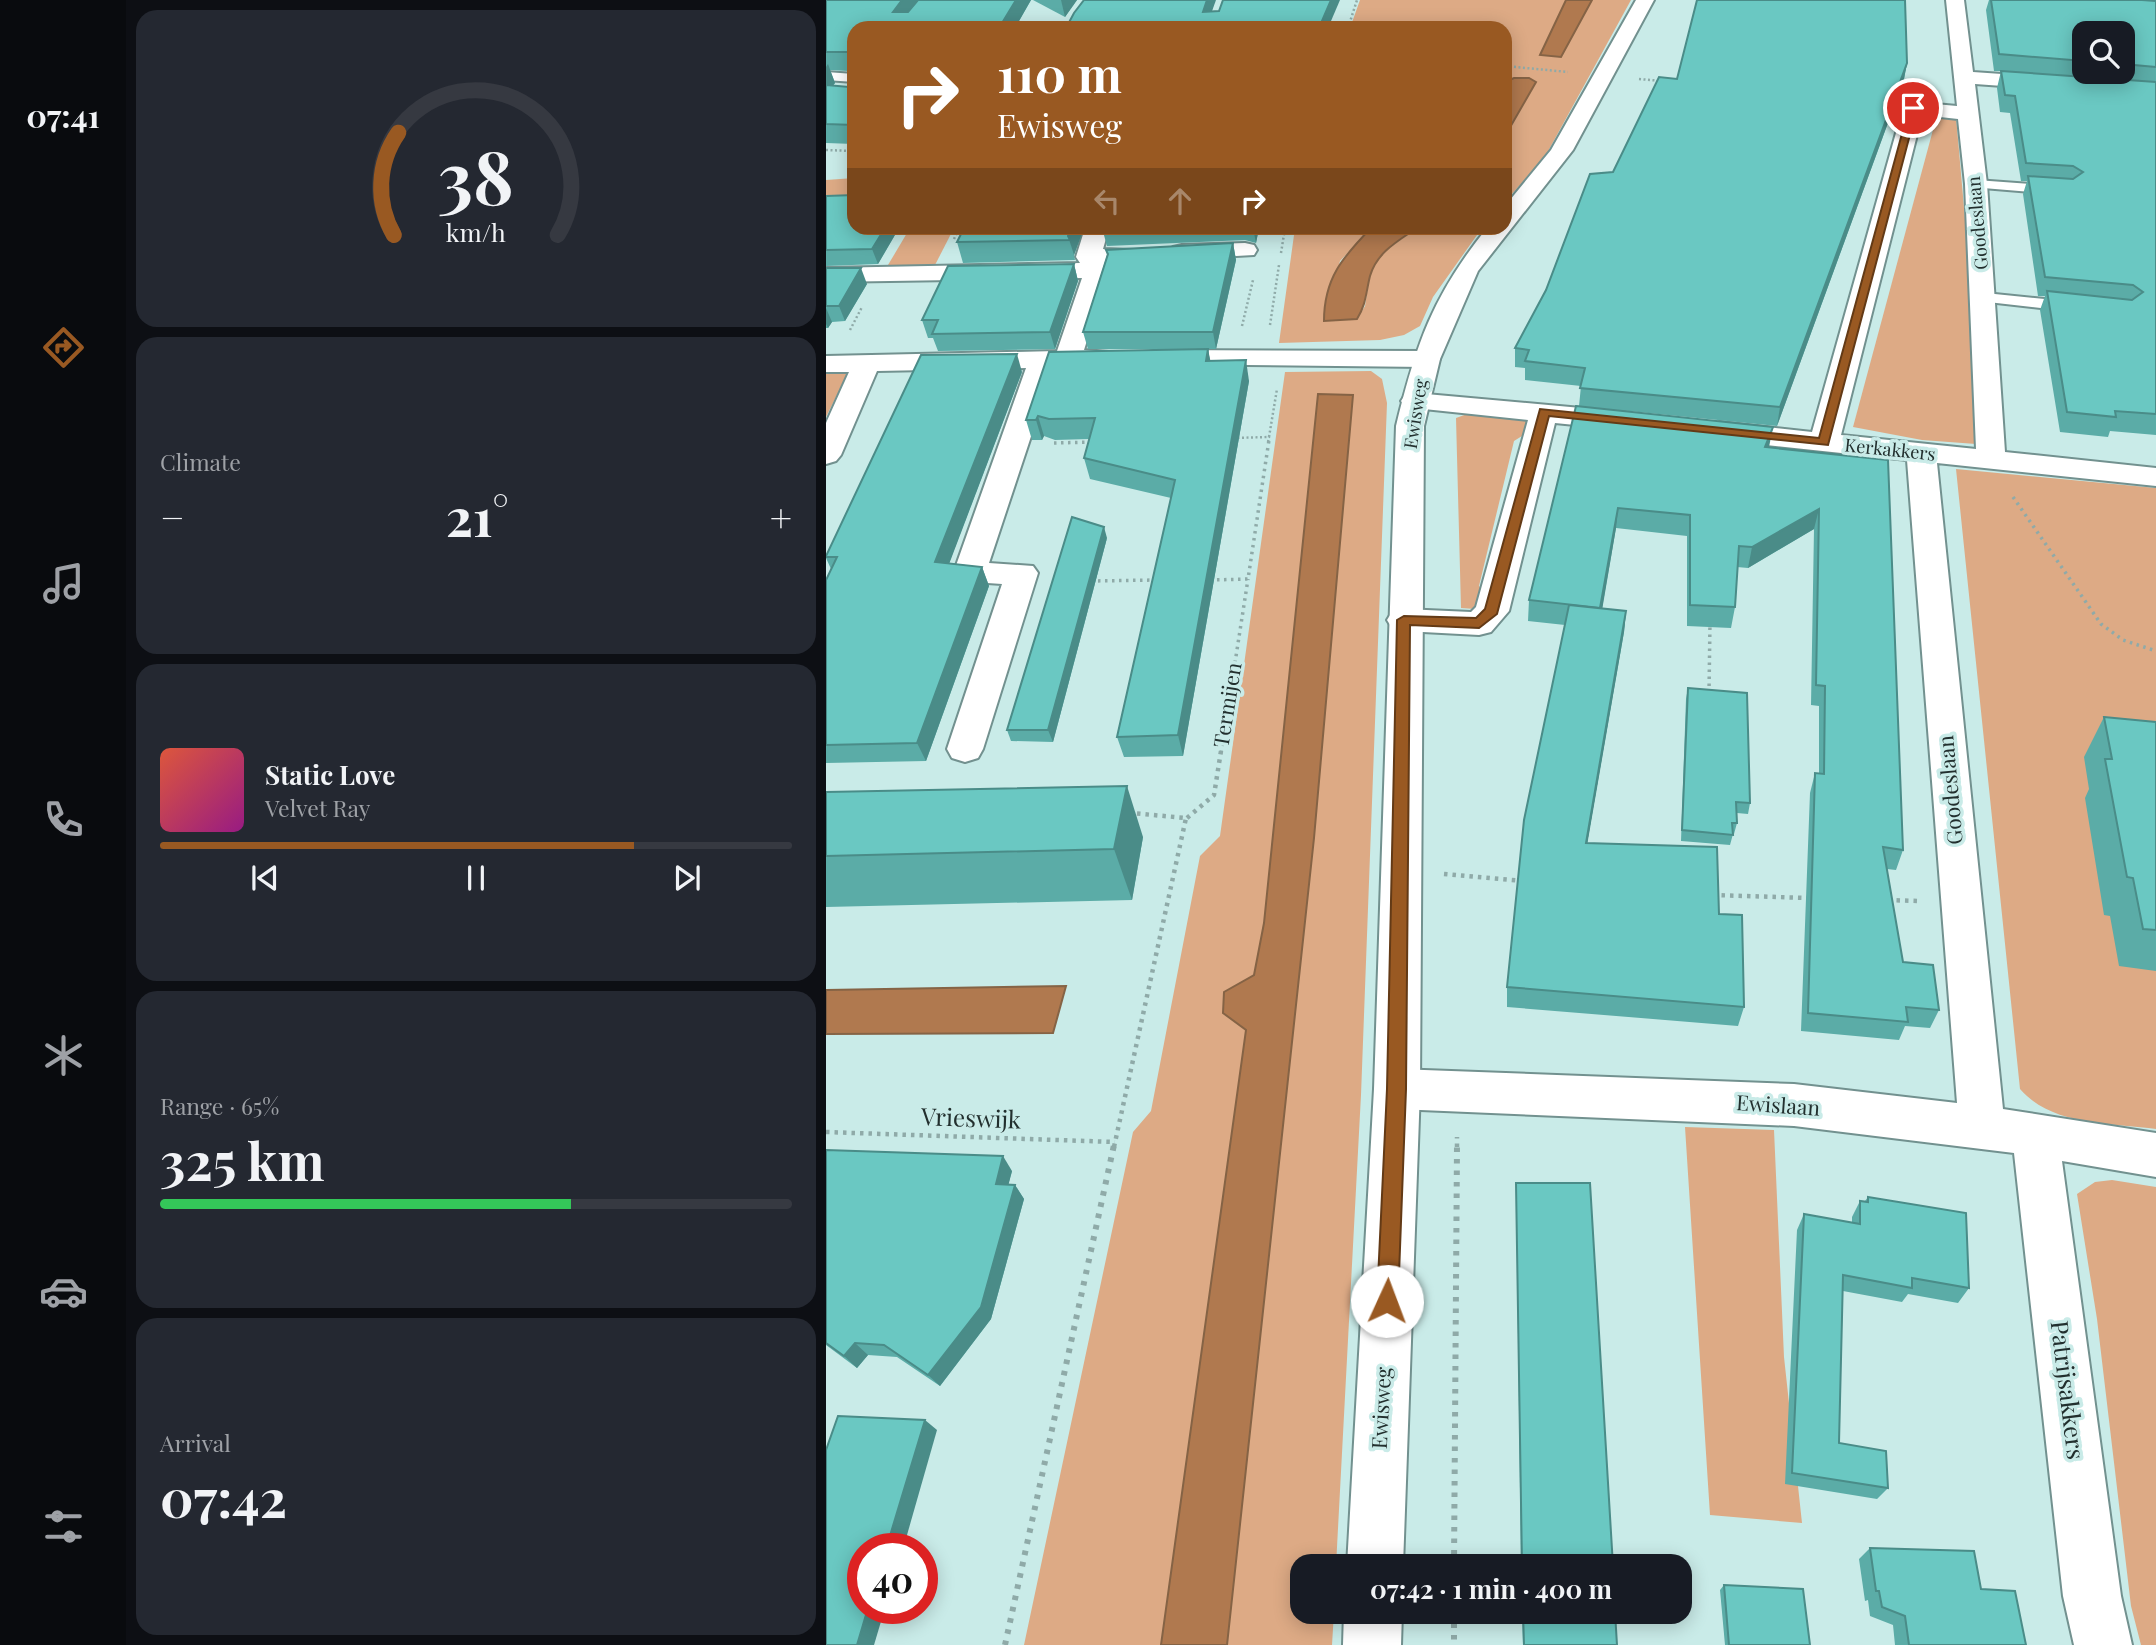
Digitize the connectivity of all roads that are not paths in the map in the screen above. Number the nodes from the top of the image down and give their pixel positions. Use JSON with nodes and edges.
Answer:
{"nodes":[{"id":1,"x":1645,"y":0,"type":"edge"},
{"id":2,"x":1955,"y":0,"type":"edge"},
{"id":3,"x":826,"y":76,"type":"edge"},
{"id":4,"x":1963,"y":76,"type":"junction"},
{"id":5,"x":847,"y":78,"type":"edge"},
{"id":6,"x":847,"y":86,"type":"edge"},
{"id":7,"x":2156,"y":91,"type":"edge"},
{"id":8,"x":847,"y":98,"type":"edge"},
{"id":9,"x":1966,"y":113,"type":"junction"},
{"id":10,"x":1976,"y":184,"type":"junction"},
{"id":11,"x":2067,"y":191,"type":"edge"},
{"id":12,"x":1512,"y":213,"type":"edge"},
{"id":13,"x":1096,"y":235,"type":"edge"},
{"id":14,"x":1494,"y":235,"type":"edge"},
{"id":15,"x":1250,"y":261,"type":"road end"},
{"id":16,"x":1092,"y":263,"type":"junction"},
{"id":17,"x":826,"y":275,"type":"edge"},
{"id":18,"x":1984,"y":298,"type":"junction"},
{"id":19,"x":2087,"y":308,"type":"edge"},
{"id":20,"x":1056,"y":359,"type":"junction"},
{"id":21,"x":1426,"y":359,"type":"junction"},
{"id":22,"x":867,"y":363,"type":"junction"},
{"id":23,"x":828,"y":364,"type":"edge"},
{"id":24,"x":1415,"y":401,"type":"junction"},
{"id":25,"x":1544,"y":412,"type":"junction"},
{"id":26,"x":1647,"y":423,"type":"edge"},
{"id":27,"x":1699,"y":429,"type":"edge"},
{"id":28,"x":1824,"y":443,"type":"junction"},
{"id":29,"x":1921,"y":453,"type":"junction"},
{"id":30,"x":826,"y":455,"type":"edge"},
{"id":31,"x":1978,"y":458,"type":"junction"},
{"id":32,"x":2156,"y":477,"type":"edge"},
{"id":33,"x":1404,"y":620,"type":"junction"},
{"id":34,"x":965,"y":749,"type":"dead end"},
{"id":35,"x":1396,"y":1089,"type":"junction"},
{"id":36,"x":1982,"y":1127,"type":"junction"},
{"id":37,"x":2035,"y":1135,"type":"junction"},
{"id":38,"x":2156,"y":1155,"type":"edge"},
{"id":39,"x":1377,"y":1554,"type":"edge"},
{"id":40,"x":1373,"y":1624,"type":"edge"},
{"id":41,"x":1372,"y":1645,"type":"edge"},
{"id":42,"x":2103,"y":1645,"type":"edge"}],
"edges":[{"from":1,"to":12,"type":"street"},
{"from":2,"to":4,"type":"street","name":"Goodeslaan"},
{"from":3,"to":5,"type":"lane"},
{"from":4,"to":7,"type":"street"},
{"from":4,"to":9,"type":"street","name":"Goodeslaan"},
{"from":6,"to":8,"type":"street"},
{"from":9,"to":10,"type":"street","name":"Goodeslaan"},
{"from":9,"to":28,"type":"street"},
{"from":10,"to":11,"type":"lane"},
{"from":10,"to":18,"type":"street","name":"Goodeslaan"},
{"from":13,"to":16,"type":"street"},
{"from":14,"to":21,"type":"street","name":"Ewisweg"},
{"from":15,"to":16,"type":"street"},
{"from":16,"to":17,"type":"street"},
{"from":16,"to":20,"type":"street"},
{"from":18,"to":19,"type":"lane"},
{"from":18,"to":31,"type":"street","name":"Goodeslaan"},
{"from":20,"to":21,"type":"street"},
{"from":20,"to":22,"type":"street"},
{"from":20,"to":34,"type":"street"},
{"from":21,"to":24,"type":"street","name":"Ewisweg"},
{"from":22,"to":23,"type":"street"},
{"from":22,"to":30,"type":"street"},
{"from":24,"to":25,"type":"street"},
{"from":24,"to":33,"type":"street","name":"Ewisweg"},
{"from":25,"to":26,"type":"street"},
{"from":25,"to":33,"type":"street"},
{"from":27,"to":28,"type":"street","name":"Kerkakkers"},
{"from":28,"to":29,"type":"street","name":"Kerkakkers"},
{"from":29,"to":31,"type":"street","name":"Kerkakkers"},
{"from":29,"to":36,"type":"street","name":"Goodeslaan"},
{"from":31,"to":32,"type":"street","name":"Kerkakkers"},
{"from":33,"to":35,"type":"street","name":"Ewisweg"},
{"from":35,"to":36,"type":"street","name":"Ewislaan"},
{"from":35,"to":39,"type":"street","name":"Ewisweg"},
{"from":36,"to":37,"type":"street","name":"Ewislaan"},
{"from":37,"to":38,"type":"street","name":"Ewislaan"},
{"from":37,"to":42,"type":"street","name":"Patrijsakkers"},
{"from":40,"to":41,"type":"street"}]}
